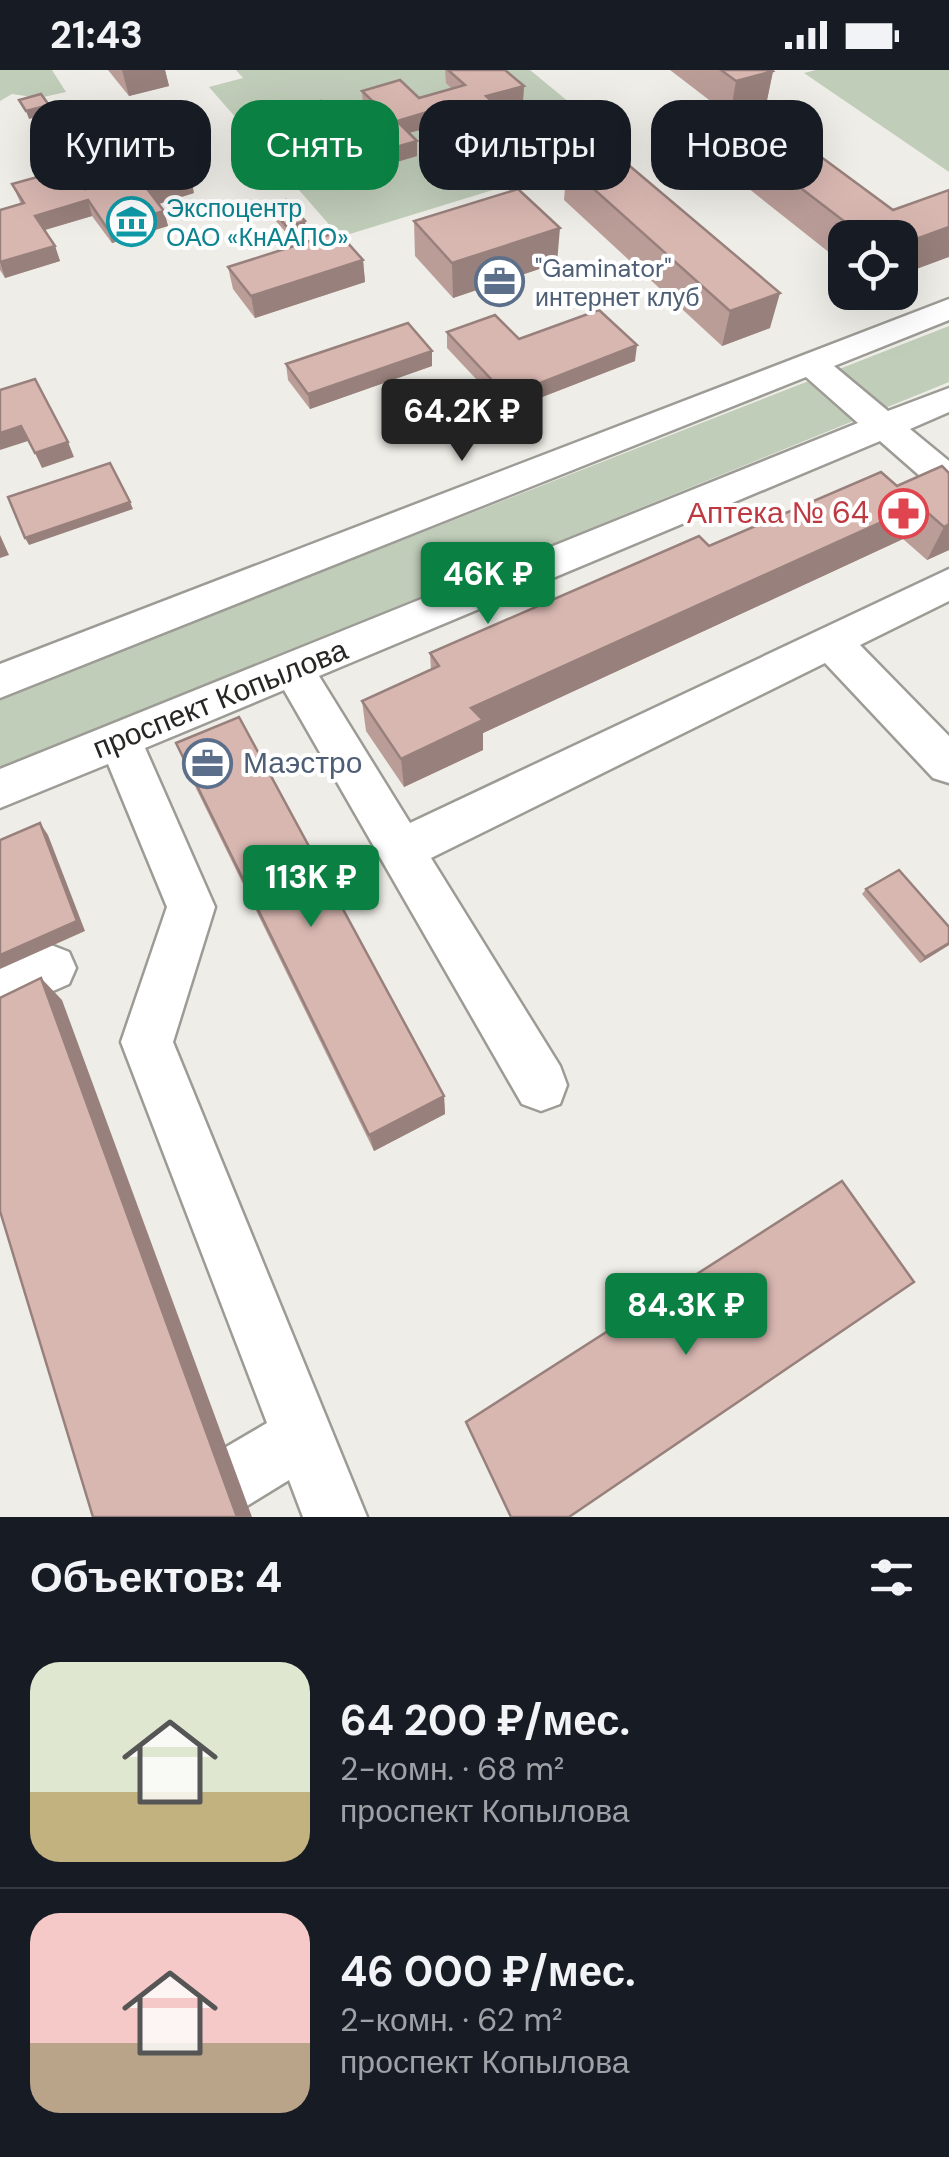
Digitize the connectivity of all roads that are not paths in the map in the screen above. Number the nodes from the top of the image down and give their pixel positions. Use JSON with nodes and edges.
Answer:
{"nodes":[{"id":1,"x":949,"y":309,"type":"edge"},
{"id":2,"x":811,"y":364,"type":"junction"},
{"id":3,"x":949,"y":398,"type":"edge"},
{"id":4,"x":884,"y":425,"type":"junction"},
{"id":5,"x":949,"y":481,"type":"edge"},
{"id":6,"x":949,"y":584,"type":"edge"},
{"id":7,"x":830,"y":642,"type":"junction"},
{"id":8,"x":293,"y":669,"type":"junction"},
{"id":9,"x":0,"y":681,"type":"edge"},
{"id":10,"x":120,"y":740,"type":"junction"},
{"id":11,"x":949,"y":765,"type":"edge"},
{"id":12,"x":0,"y":790,"type":"edge"},
{"id":13,"x":400,"y":850,"type":"junction"},
{"id":14,"x":50,"y":968,"type":"dead end"},
{"id":15,"x":0,"y":990,"type":"edge"},
{"id":16,"x":541,"y":1085,"type":"dead end"},
{"id":17,"x":302,"y":1437,"type":"junction"},
{"id":18,"x":169,"y":1517,"type":"edge"},
{"id":19,"x":335,"y":1517,"type":"edge"}],
"edges":[{"from":1,"to":2,"type":"street"},
{"from":2,"to":4,"type":"street"},
{"from":2,"to":9,"type":"street"},
{"from":3,"to":4,"type":"street","name":"проспект Копылова"},
{"from":4,"to":5,"type":"street"},
{"from":4,"to":8,"type":"street","name":"проспект Копылова"},
{"from":6,"to":7,"type":"street"},
{"from":7,"to":11,"type":"street"},
{"from":7,"to":13,"type":"street"},
{"from":8,"to":10,"type":"street","name":"проспект Копылова"},
{"from":8,"to":13,"type":"street"},
{"from":10,"to":12,"type":"street","name":"проспект Копылова"},
{"from":10,"to":17,"type":"street"},
{"from":13,"to":16,"type":"street"},
{"from":14,"to":15,"type":"street"},
{"from":17,"to":18,"type":"street"},
{"from":17,"to":19,"type":"street"}]}
